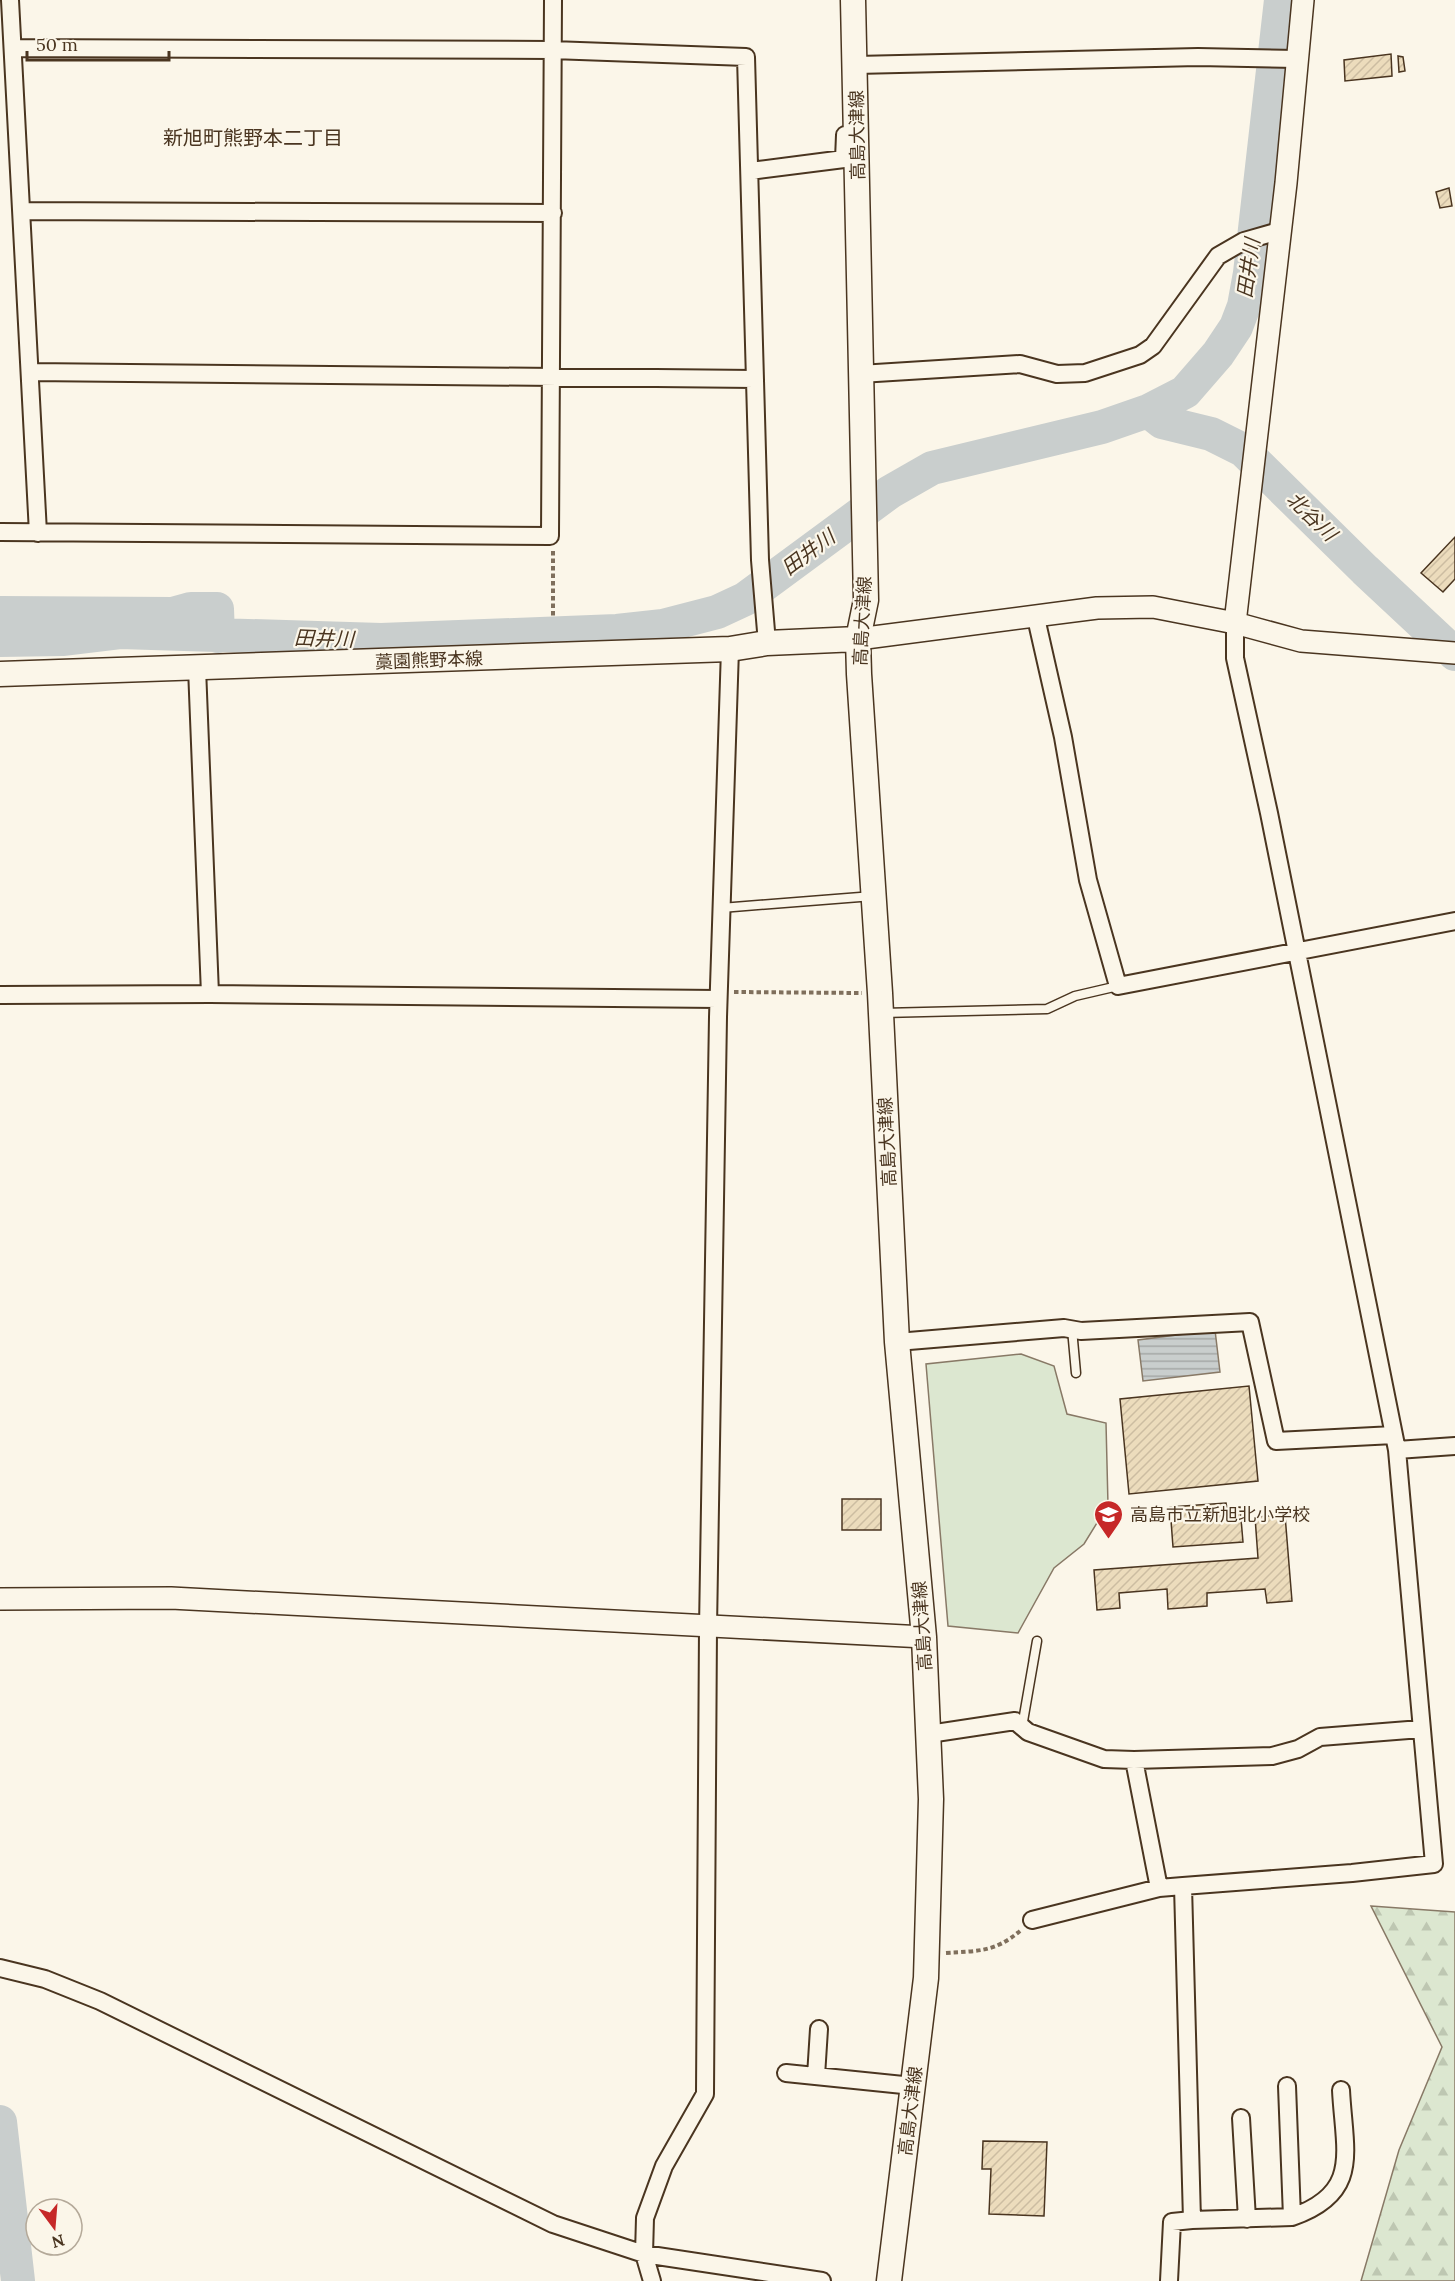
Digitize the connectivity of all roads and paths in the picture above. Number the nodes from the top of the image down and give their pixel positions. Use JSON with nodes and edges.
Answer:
{"nodes":[{"id":1,"x":10,"y":0,"type":"edge"},
{"id":2,"x":553,"y":0,"type":"edge"},
{"id":3,"x":853,"y":0,"type":"edge"},
{"id":4,"x":1303,"y":0,"type":"edge"},
{"id":5,"x":13,"y":48,"type":"junction"},
{"id":6,"x":552,"y":50,"type":"junction"},
{"id":7,"x":1291,"y":59,"type":"junction"},
{"id":8,"x":856,"y":65,"type":"junction"},
{"id":9,"x":857,"y":90,"type":"junction"},
{"id":10,"x":750,"y":171,"type":"junction"},
{"id":11,"x":22,"y":212,"type":"junction"},
{"id":12,"x":553,"y":213,"type":"junction"},
{"id":13,"x":1273,"y":233,"type":"junction"},
{"id":14,"x":30,"y":372,"type":"junction"},
{"id":15,"x":860,"y":374,"type":"junction"},
{"id":16,"x":552,"y":379,"type":"junction"},
{"id":17,"x":755,"y":379,"type":"junction"},
{"id":18,"x":0,"y":532,"type":"edge"},
{"id":19,"x":38,"y":533,"type":"junction"},
{"id":20,"x":550,"y":536,"type":"junction"},
{"id":21,"x":553,"y":617,"type":"dead end"},
{"id":22,"x":1036,"y":618,"type":"junction"},
{"id":23,"x":1235,"y":623,"type":"junction"},
{"id":24,"x":858,"y":639,"type":"junction"},
{"id":25,"x":767,"y":643,"type":"junction"},
{"id":26,"x":730,"y":649,"type":"junction"},
{"id":27,"x":1455,"y":653,"type":"edge"},
{"id":28,"x":197,"y":668,"type":"junction"},
{"id":29,"x":0,"y":674,"type":"edge"},
{"id":30,"x":875,"y":895,"type":"junction"},
{"id":31,"x":720,"y":908,"type":"junction"},
{"id":32,"x":1455,"y":921,"type":"edge"},
{"id":33,"x":1296,"y":951,"type":"junction"},
{"id":34,"x":1118,"y":986,"type":"junction"},
{"id":35,"x":210,"y":994,"type":"junction"},
{"id":36,"x":0,"y":995,"type":"edge"},
{"id":37,"x":718,"y":999,"type":"junction"},
{"id":38,"x":881,"y":1003,"type":"junction"},
{"id":39,"x":1072,"y":1329,"type":"junction"},
{"id":40,"x":897,"y":1342,"type":"junction"},
{"id":41,"x":1076,"y":1373,"type":"dead end"},
{"id":42,"x":1396,"y":1442,"type":"junction"},
{"id":43,"x":1455,"y":1446,"type":"edge"},
{"id":44,"x":0,"y":1599,"type":"edge"},
{"id":45,"x":708,"y":1628,"type":"junction"},
{"id":46,"x":924,"y":1637,"type":"junction"},
{"id":47,"x":1037,"y":1641,"type":"dead end"},
{"id":48,"x":1022,"y":1727,"type":"junction"},
{"id":49,"x":1421,"y":1729,"type":"junction"},
{"id":50,"x":929,"y":1734,"type":"junction"},
{"id":51,"x":1134,"y":1760,"type":"junction"},
{"id":52,"x":1183,"y":1886,"type":"junction"},
{"id":53,"x":1159,"y":1888,"type":"junction"},
{"id":54,"x":1032,"y":1920,"type":"joint"},
{"id":55,"x":927,"y":1953,"type":"junction"},
{"id":56,"x":0,"y":1968,"type":"edge"},
{"id":57,"x":819,"y":2029,"type":"dead end"},
{"id":58,"x":786,"y":2073,"type":"dead end"},
{"id":59,"x":816,"y":2076,"type":"junction"},
{"id":60,"x":913,"y":2086,"type":"junction"},
{"id":61,"x":1287,"y":2086,"type":"dead end"},
{"id":62,"x":1341,"y":2090,"type":"dead end"},
{"id":63,"x":1241,"y":2118,"type":"dead end"},
{"id":64,"x":1292,"y":2217,"type":"junction"},
{"id":65,"x":1247,"y":2219,"type":"junction"},
{"id":66,"x":1192,"y":2220,"type":"junction"},
{"id":67,"x":644,"y":2254,"type":"junction"},
{"id":68,"x":652,"y":2281,"type":"edge"},
{"id":69,"x":822,"y":2281,"type":"edge"},
{"id":70,"x":889,"y":2281,"type":"edge"},
{"id":71,"x":1169,"y":2281,"type":"edge"}],
"edges":[{"from":1,"to":5,"type":"street"},
{"from":2,"to":6,"type":"street"},
{"from":3,"to":8,"type":"main road","name":"高島大津線"},
{"from":4,"to":7,"type":"street"},
{"from":5,"to":6,"type":"street"},
{"from":5,"to":11,"type":"street"},
{"from":6,"to":10,"type":"street"},
{"from":6,"to":12,"type":"street"},
{"from":7,"to":8,"type":"street"},
{"from":7,"to":13,"type":"street"},
{"from":8,"to":9,"type":"main road","name":"高島大津線"},
{"from":9,"to":10,"type":"street"},
{"from":9,"to":15,"type":"main road","name":"高島大津線"},
{"from":10,"to":17,"type":"street"},
{"from":11,"to":12,"type":"street"},
{"from":11,"to":14,"type":"street"},
{"from":12,"to":16,"type":"street"},
{"from":13,"to":15,"type":"street"},
{"from":13,"to":23,"type":"street"},
{"from":14,"to":16,"type":"street"},
{"from":14,"to":19,"type":"street"},
{"from":15,"to":24,"type":"main road","name":"高島大津線"},
{"from":16,"to":17,"type":"street"},
{"from":16,"to":20,"type":"street"},
{"from":17,"to":25,"type":"street"},
{"from":18,"to":19,"type":"street"},
{"from":19,"to":20,"type":"street"},
{"from":20,"to":21,"type":"path"},
{"from":22,"to":23,"type":"street"},
{"from":22,"to":24,"type":"street"},
{"from":22,"to":34,"type":"street"},
{"from":23,"to":27,"type":"street"},
{"from":23,"to":33,"type":"street"},
{"from":24,"to":25,"type":"main road","name":"藁園熊野本線"},
{"from":24,"to":30,"type":"main road","name":"高島大津線"},
{"from":25,"to":26,"type":"main road","name":"藁園熊野本線"},
{"from":26,"to":28,"type":"main road","name":"藁園熊野本線"},
{"from":26,"to":31,"type":"street"},
{"from":28,"to":29,"type":"main road","name":"藁園熊野本線"},
{"from":28,"to":35,"type":"street"},
{"from":30,"to":31,"type":"lane"},
{"from":30,"to":38,"type":"main road","name":"高島大津線"},
{"from":31,"to":37,"type":"street"},
{"from":32,"to":33,"type":"street"},
{"from":33,"to":34,"type":"street"},
{"from":33,"to":42,"type":"street"},
{"from":34,"to":38,"type":"lane"},
{"from":35,"to":36,"type":"street"},
{"from":35,"to":37,"type":"street"},
{"from":37,"to":38,"type":"path"},
{"from":37,"to":45,"type":"street"},
{"from":38,"to":40,"type":"main road","name":"高島大津線"},
{"from":39,"to":40,"type":"street"},
{"from":39,"to":41,"type":"lane"},
{"from":39,"to":42,"type":"street"},
{"from":40,"to":46,"type":"main road","name":"高島大津線"},
{"from":42,"to":43,"type":"street"},
{"from":42,"to":49,"type":"street"},
{"from":44,"to":45,"type":"street"},
{"from":45,"to":46,"type":"street"},
{"from":45,"to":67,"type":"street"},
{"from":46,"to":50,"type":"main road","name":"高島大津線"},
{"from":47,"to":48,"type":"lane"},
{"from":48,"to":50,"type":"street"},
{"from":48,"to":51,"type":"street"},
{"from":49,"to":51,"type":"street"},
{"from":49,"to":52,"type":"street"},
{"from":50,"to":55,"type":"main road","name":"高島大津線"},
{"from":51,"to":53,"type":"street"},
{"from":52,"to":53,"type":"street"},
{"from":52,"to":66,"type":"street"},
{"from":53,"to":54,"type":"street"},
{"from":54,"to":55,"type":"path"},
{"from":55,"to":60,"type":"main road","name":"高島大津線"},
{"from":56,"to":67,"type":"street"},
{"from":57,"to":59,"type":"street"},
{"from":58,"to":59,"type":"street"},
{"from":59,"to":60,"type":"street"},
{"from":60,"to":70,"type":"main road","name":"高島大津線"},
{"from":61,"to":64,"type":"street"},
{"from":62,"to":64,"type":"street"},
{"from":63,"to":65,"type":"street"},
{"from":64,"to":65,"type":"street"},
{"from":65,"to":66,"type":"street"},
{"from":66,"to":71,"type":"street"},
{"from":67,"to":68,"type":"street"},
{"from":67,"to":69,"type":"street"}]}
